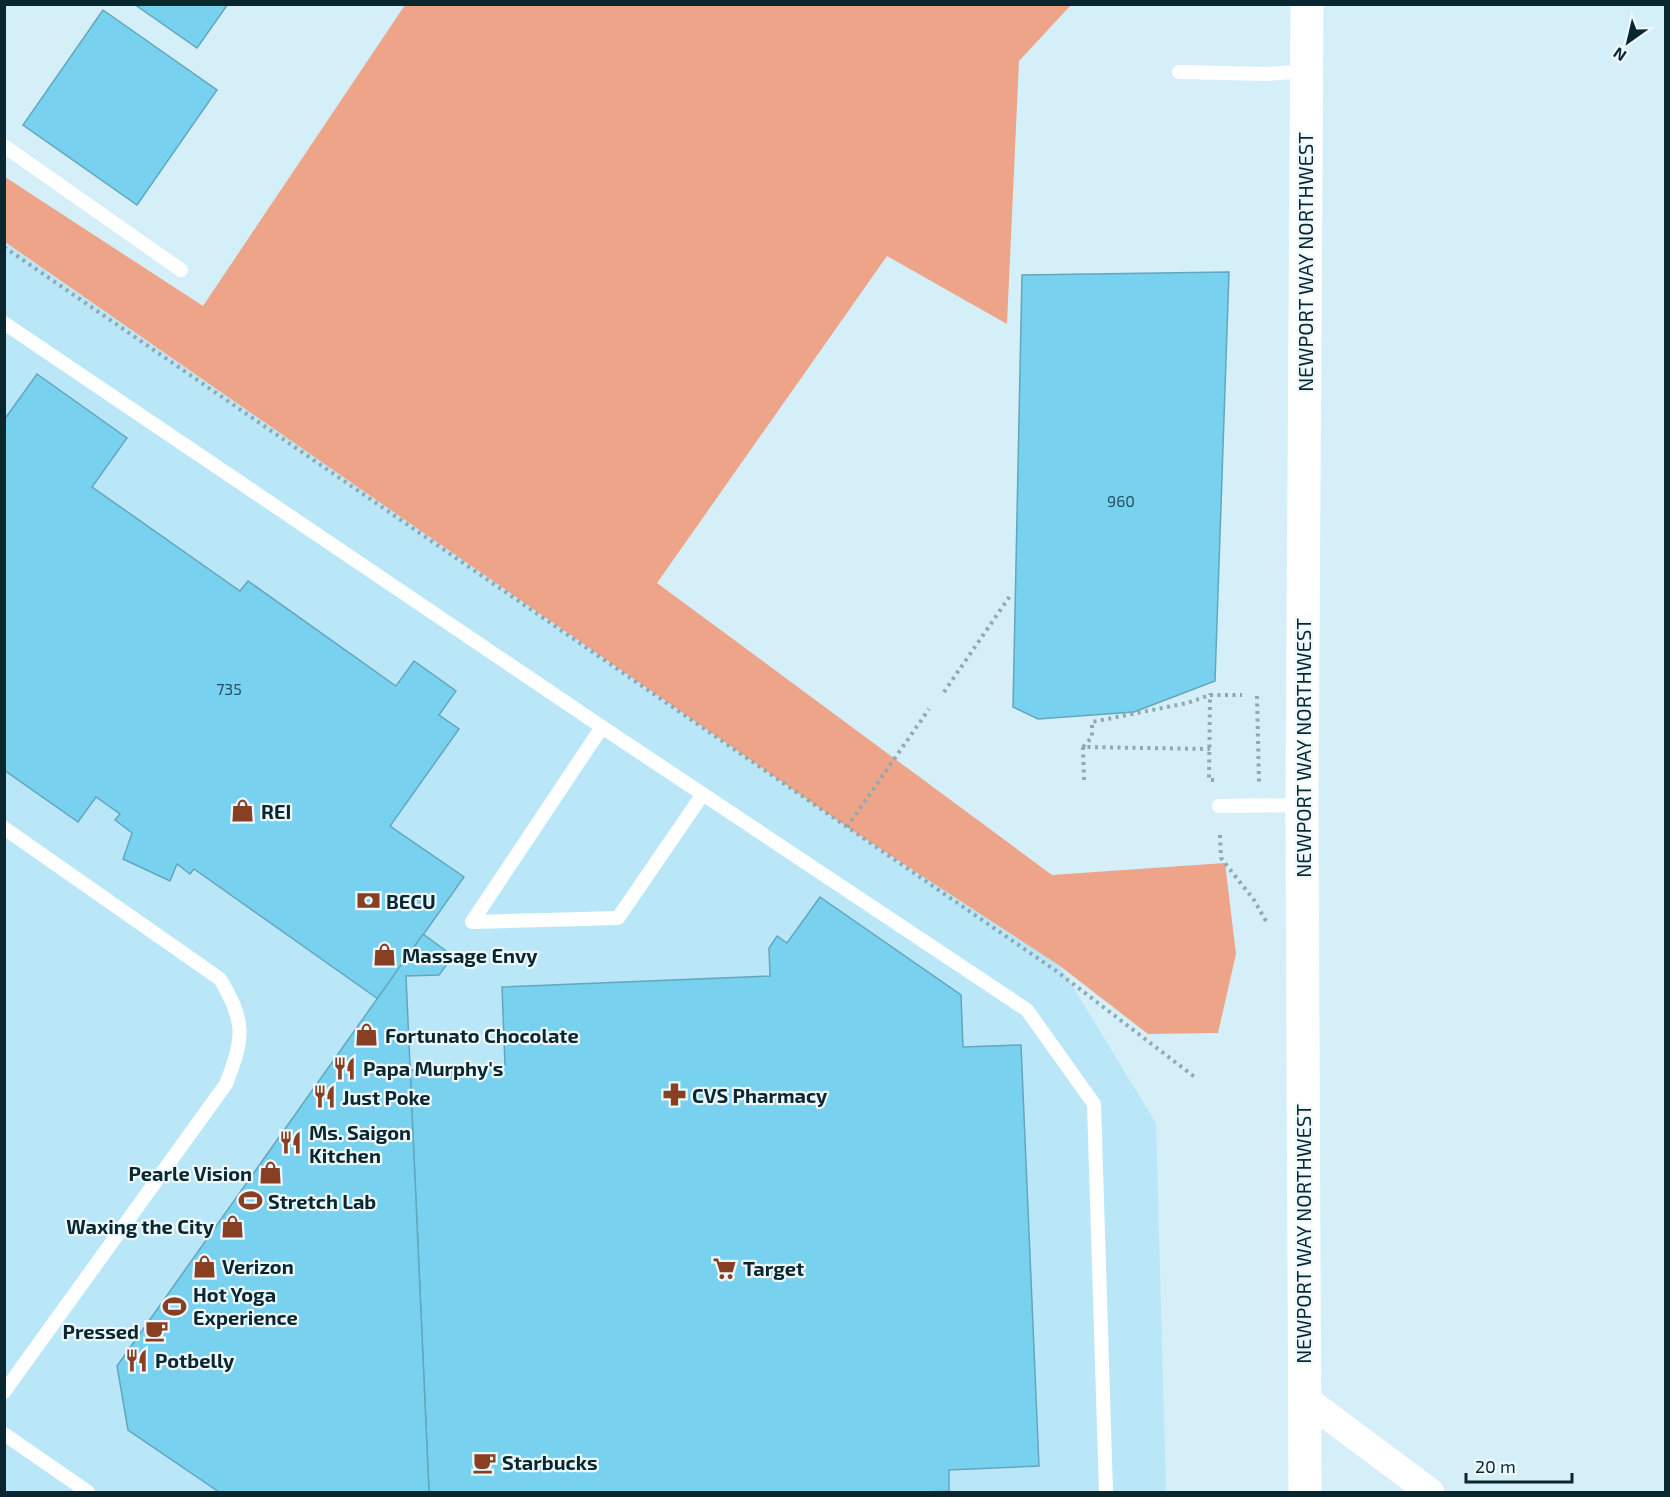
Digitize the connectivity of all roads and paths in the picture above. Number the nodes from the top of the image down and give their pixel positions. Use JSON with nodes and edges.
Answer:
{"nodes":[{"id":1,"x":1307,"y":4,"type":"edge"},
{"id":2,"x":1306,"y":71,"type":"junction"},
{"id":3,"x":1179,"y":72,"type":"dead end"},
{"id":4,"x":4,"y":146,"type":"edge"},
{"id":5,"x":4,"y":248,"type":"edge"},
{"id":6,"x":182,"y":270,"type":"dead end"},
{"id":7,"x":4,"y":323,"type":"edge"},
{"id":8,"x":1010,"y":596,"type":"dead end"},
{"id":9,"x":944,"y":692,"type":"dead end"},
{"id":10,"x":1210,"y":695,"type":"junction"},
{"id":11,"x":1242,"y":695,"type":"dead end"},
{"id":12,"x":1257,"y":696,"type":"dead end"},
{"id":13,"x":929,"y":709,"type":"dead end"},
{"id":14,"x":602,"y":727,"type":"junction"},
{"id":15,"x":1083,"y":747,"type":"junction"},
{"id":16,"x":1210,"y":749,"type":"junction"},
{"id":17,"x":1084,"y":780,"type":"dead end"},
{"id":18,"x":1218,"y":786,"type":"dead end"},
{"id":19,"x":703,"y":794,"type":"junction"},
{"id":20,"x":1259,"y":805,"type":"junction"},
{"id":21,"x":1302,"y":805,"type":"junction"},
{"id":22,"x":1219,"y":806,"type":"dead end"},
{"id":23,"x":847,"y":827,"type":"junction"},
{"id":24,"x":4,"y":828,"type":"edge"},
{"id":25,"x":1220,"y":835,"type":"dead end"},
{"id":26,"x":1269,"y":926,"type":"dead end"},
{"id":27,"x":1196,"y":1078,"type":"dead end"},
{"id":28,"x":4,"y":1392,"type":"edge"},
{"id":29,"x":1304,"y":1398,"type":"junction"},
{"id":30,"x":4,"y":1434,"type":"edge"},
{"id":31,"x":88,"y":1492,"type":"edge"},
{"id":32,"x":1106,"y":1492,"type":"edge"},
{"id":33,"x":1305,"y":1492,"type":"edge"},
{"id":34,"x":1430,"y":1492,"type":"edge"}],
"edges":[{"from":1,"to":2,"type":"street","name":"NEWPORT WAY NORTHWEST"},
{"from":2,"to":3,"type":"lane"},
{"from":2,"to":21,"type":"street","name":"NEWPORT WAY NORTHWEST"},
{"from":4,"to":6,"type":"lane"},
{"from":5,"to":23,"type":"path"},
{"from":7,"to":14,"type":"lane"},
{"from":8,"to":9,"type":"path"},
{"from":10,"to":11,"type":"path"},
{"from":10,"to":15,"type":"path"},
{"from":10,"to":16,"type":"path"},
{"from":12,"to":20,"type":"path"},
{"from":13,"to":23,"type":"path"},
{"from":14,"to":19,"type":"lane"},
{"from":14,"to":19,"type":"lane"},
{"from":15,"to":16,"type":"path"},
{"from":15,"to":17,"type":"path"},
{"from":16,"to":18,"type":"path"},
{"from":19,"to":32,"type":"lane"},
{"from":20,"to":21,"type":"lane"},
{"from":20,"to":22,"type":"lane"},
{"from":21,"to":29,"type":"street","name":"NEWPORT WAY NORTHWEST"},
{"from":23,"to":27,"type":"path"},
{"from":24,"to":28,"type":"lane"},
{"from":25,"to":26,"type":"path"},
{"from":29,"to":33,"type":"street","name":"NEWPORT WAY NORTHWEST"},
{"from":29,"to":34,"type":"street"},
{"from":30,"to":31,"type":"lane"}]}
